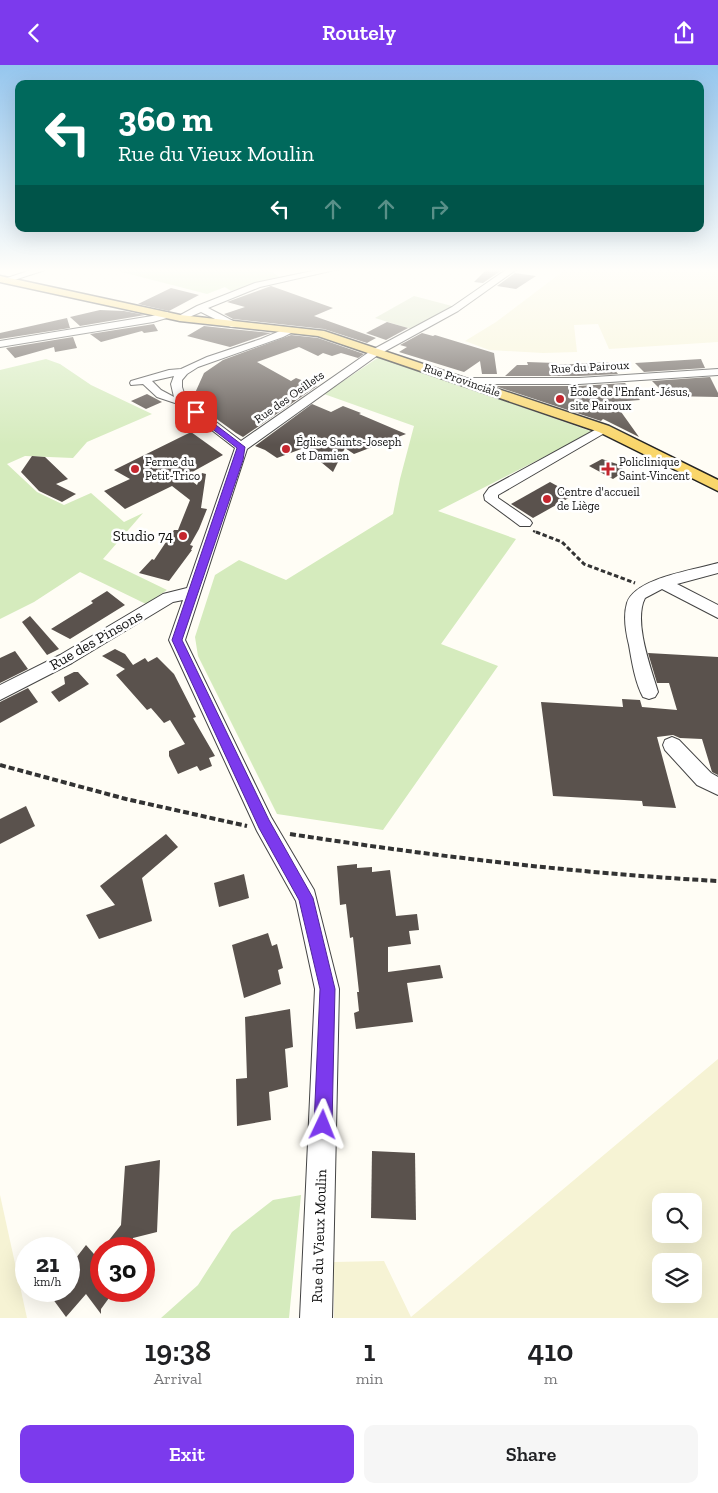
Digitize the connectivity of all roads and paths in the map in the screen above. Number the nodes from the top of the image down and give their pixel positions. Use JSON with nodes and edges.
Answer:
{"nodes":[{"id":1,"x":95,"y":327,"type":"edge"},
{"id":2,"x":252,"y":327,"type":"edge"},
{"id":3,"x":422,"y":327,"type":"edge"},
{"id":4,"x":256,"y":328,"type":"junction"},
{"id":5,"x":290,"y":330,"type":"junction"},
{"id":6,"x":0,"y":344,"type":"edge"},
{"id":7,"x":249,"y":346,"type":"junction"},
{"id":8,"x":378,"y":352,"type":"junction"},
{"id":9,"x":182,"y":372,"type":"junction"},
{"id":10,"x":717,"y":372,"type":"edge"},
{"id":11,"x":466,"y":381,"type":"junction"},
{"id":12,"x":181,"y":401,"type":"junction"},
{"id":13,"x":604,"y":429,"type":"junction"},
{"id":14,"x":241,"y":447,"type":"junction"},
{"id":15,"x":718,"y":486,"type":"edge"},
{"id":16,"x":525,"y":523,"type":"joint"},
{"id":17,"x":718,"y":568,"type":"edge"},
{"id":18,"x":656,"y":586,"type":"junction"},
{"id":19,"x":193,"y":592,"type":"junction"},
{"id":20,"x":718,"y":612,"type":"edge"},
{"id":21,"x":649,"y":692,"type":"dead end"},
{"id":22,"x":0,"y":693,"type":"edge"},
{"id":23,"x":672,"y":745,"type":"dead end"},
{"id":24,"x":0,"y":765,"type":"edge"},
{"id":25,"x":718,"y":786,"type":"edge"},
{"id":26,"x":268,"y":830,"type":"junction"},
{"id":27,"x":718,"y":881,"type":"edge"},
{"id":28,"x":316,"y":1318,"type":"edge"}],
"edges":[{"from":1,"to":6,"type":"street"},
{"from":2,"to":4,"type":"main road"},
{"from":3,"to":8,"type":"street","name":"Rue des Oeillets"},
{"from":4,"to":5,"type":"main road","name":"Rue Provinciale"},
{"from":4,"to":7,"type":"street"},
{"from":5,"to":7,"type":"street"},
{"from":5,"to":8,"type":"main road","name":"Rue Provinciale"},
{"from":7,"to":9,"type":"street"},
{"from":8,"to":11,"type":"main road","name":"Rue Provinciale"},
{"from":8,"to":14,"type":"street","name":"Rue des Oeillets"},
{"from":9,"to":12,"type":"street"},
{"from":9,"to":12,"type":"street"},
{"from":10,"to":11,"type":"street","name":"Rue du Pairoux"},
{"from":11,"to":13,"type":"main road","name":"Rue Provinciale"},
{"from":12,"to":14,"type":"street"},
{"from":13,"to":15,"type":"main road","name":"Rue Provinciale"},
{"from":13,"to":16,"type":"street"},
{"from":14,"to":19,"type":"street","name":"Rue du Vieux Moulin"},
{"from":16,"to":18,"type":"path"},
{"from":17,"to":18,"type":"street"},
{"from":18,"to":20,"type":"street"},
{"from":18,"to":21,"type":"street"},
{"from":19,"to":22,"type":"street","name":"Rue des Pinsons"},
{"from":19,"to":26,"type":"street","name":"Rue du Vieux Moulin"},
{"from":23,"to":25,"type":"street"},
{"from":24,"to":26,"type":"path"},
{"from":26,"to":27,"type":"path"},
{"from":26,"to":28,"type":"street","name":"Rue du Vieux Moulin"}]}
